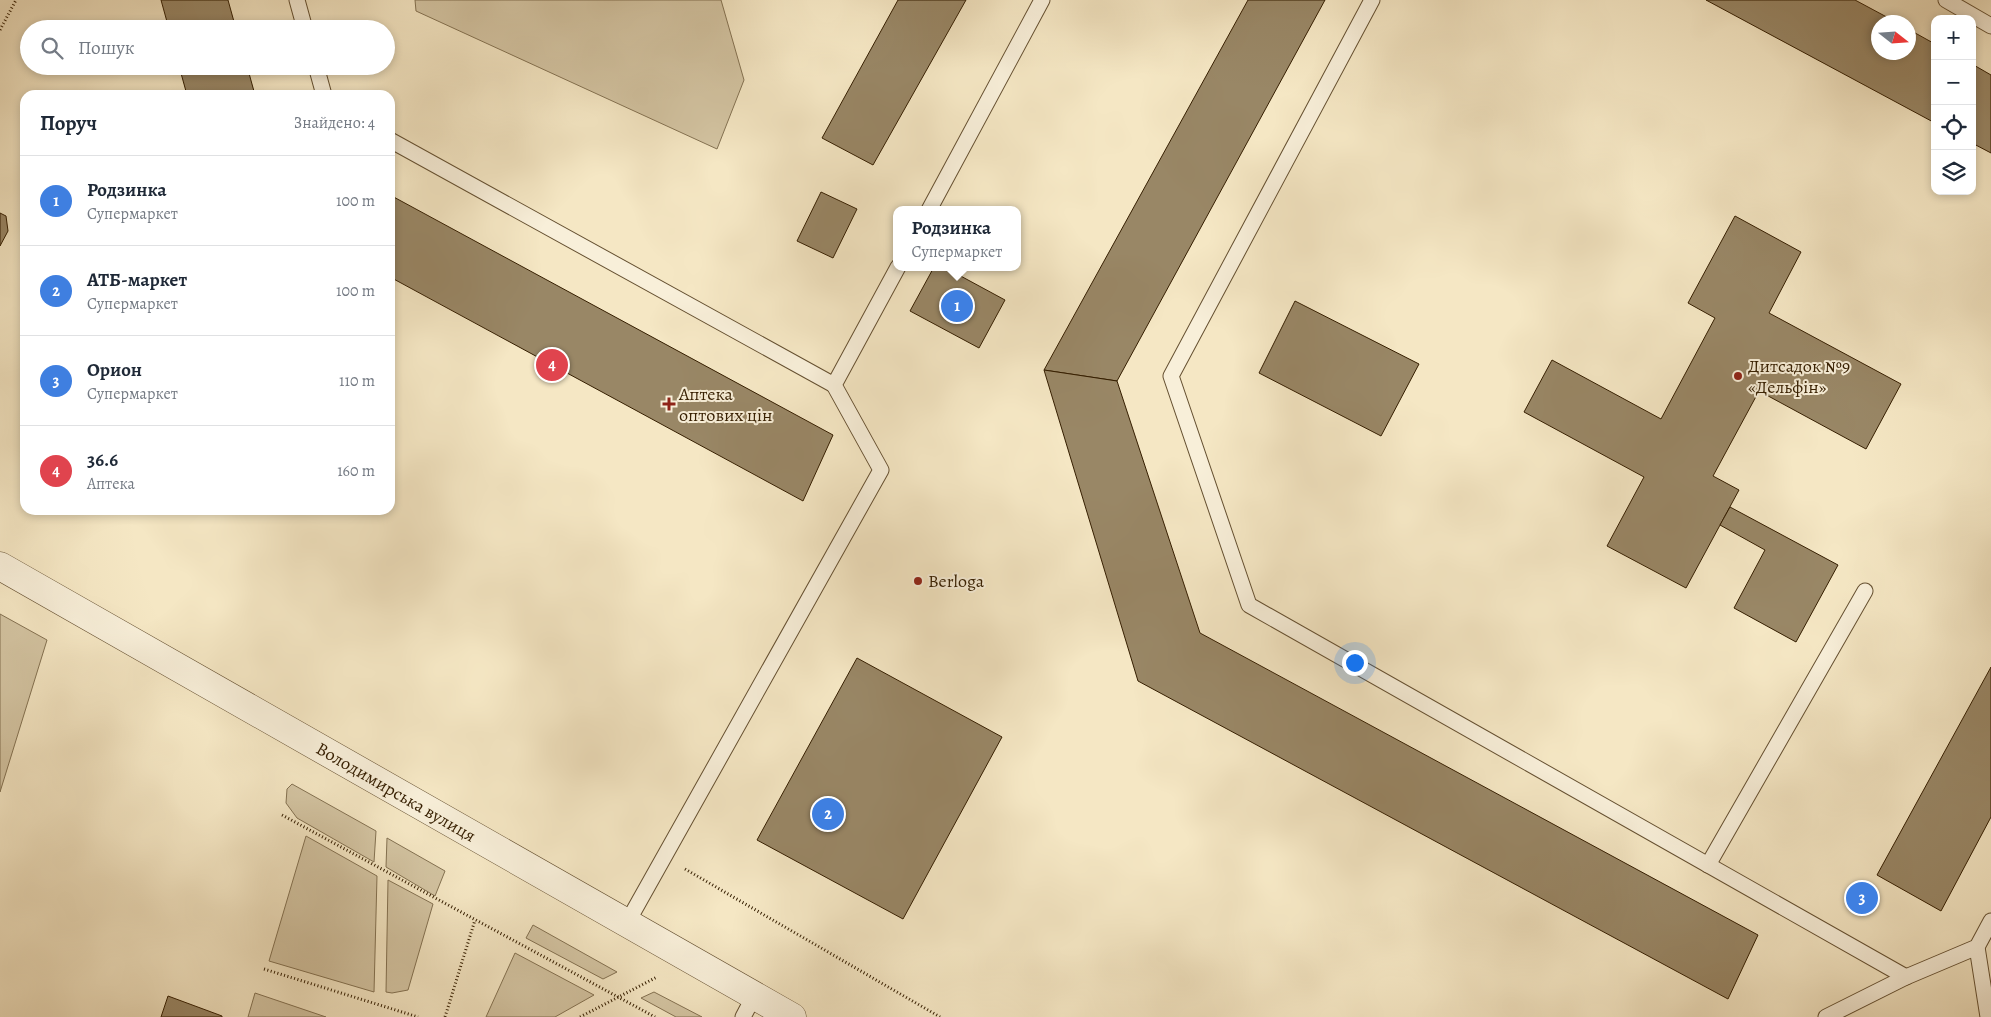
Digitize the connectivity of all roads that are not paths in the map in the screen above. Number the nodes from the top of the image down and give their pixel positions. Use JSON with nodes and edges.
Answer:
{"nodes":[{"id":1,"x":297,"y":0,"type":"edge"},
{"id":2,"x":1042,"y":0,"type":"edge"},
{"id":3,"x":1372,"y":0,"type":"edge"},
{"id":4,"x":1946,"y":0,"type":"edge"},
{"id":5,"x":303,"y":20,"type":"edge"},
{"id":6,"x":1991,"y":26,"type":"edge"},
{"id":7,"x":318,"y":75,"type":"edge"},
{"id":8,"x":323,"y":90,"type":"edge"},
{"id":9,"x":395,"y":143,"type":"edge"},
{"id":10,"x":931,"y":206,"type":"edge"},
{"id":11,"x":896,"y":271,"type":"edge"},
{"id":12,"x":834,"y":385,"type":"junction"},
{"id":13,"x":0,"y":566,"type":"edge"},
{"id":14,"x":1865,"y":591,"type":"dead end"},
{"id":15,"x":1708,"y":865,"type":"junction"},
{"id":16,"x":1991,"y":921,"type":"edge"},
{"id":17,"x":627,"y":923,"type":"junction"},
{"id":18,"x":1977,"y":947,"type":"junction"},
{"id":19,"x":1906,"y":977,"type":"junction"},
{"id":20,"x":749,"y":1006,"type":"edge"},
{"id":21,"x":792,"y":1017,"type":"edge"},
{"id":22,"x":1826,"y":1017,"type":"edge"},
{"id":23,"x":1988,"y":1017,"type":"edge"}],
"edges":[{"from":1,"to":5,"type":"lane"},
{"from":2,"to":10,"type":"lane"},
{"from":3,"to":15,"type":"lane"},
{"from":4,"to":6,"type":"lane"},
{"from":7,"to":8,"type":"lane"},
{"from":9,"to":12,"type":"lane"},
{"from":11,"to":12,"type":"lane"},
{"from":12,"to":17,"type":"lane"},
{"from":13,"to":17,"type":"street","name":"Володимирська вулиця"},
{"from":14,"to":15,"type":"lane"},
{"from":15,"to":19,"type":"lane"},
{"from":16,"to":18,"type":"lane"},
{"from":17,"to":20,"type":"street","name":"Володимирська вулиця"},
{"from":18,"to":19,"type":"lane"},
{"from":18,"to":23,"type":"lane"},
{"from":19,"to":22,"type":"lane"},
{"from":20,"to":21,"type":"street","name":"Володимирська вулиця"}]}
